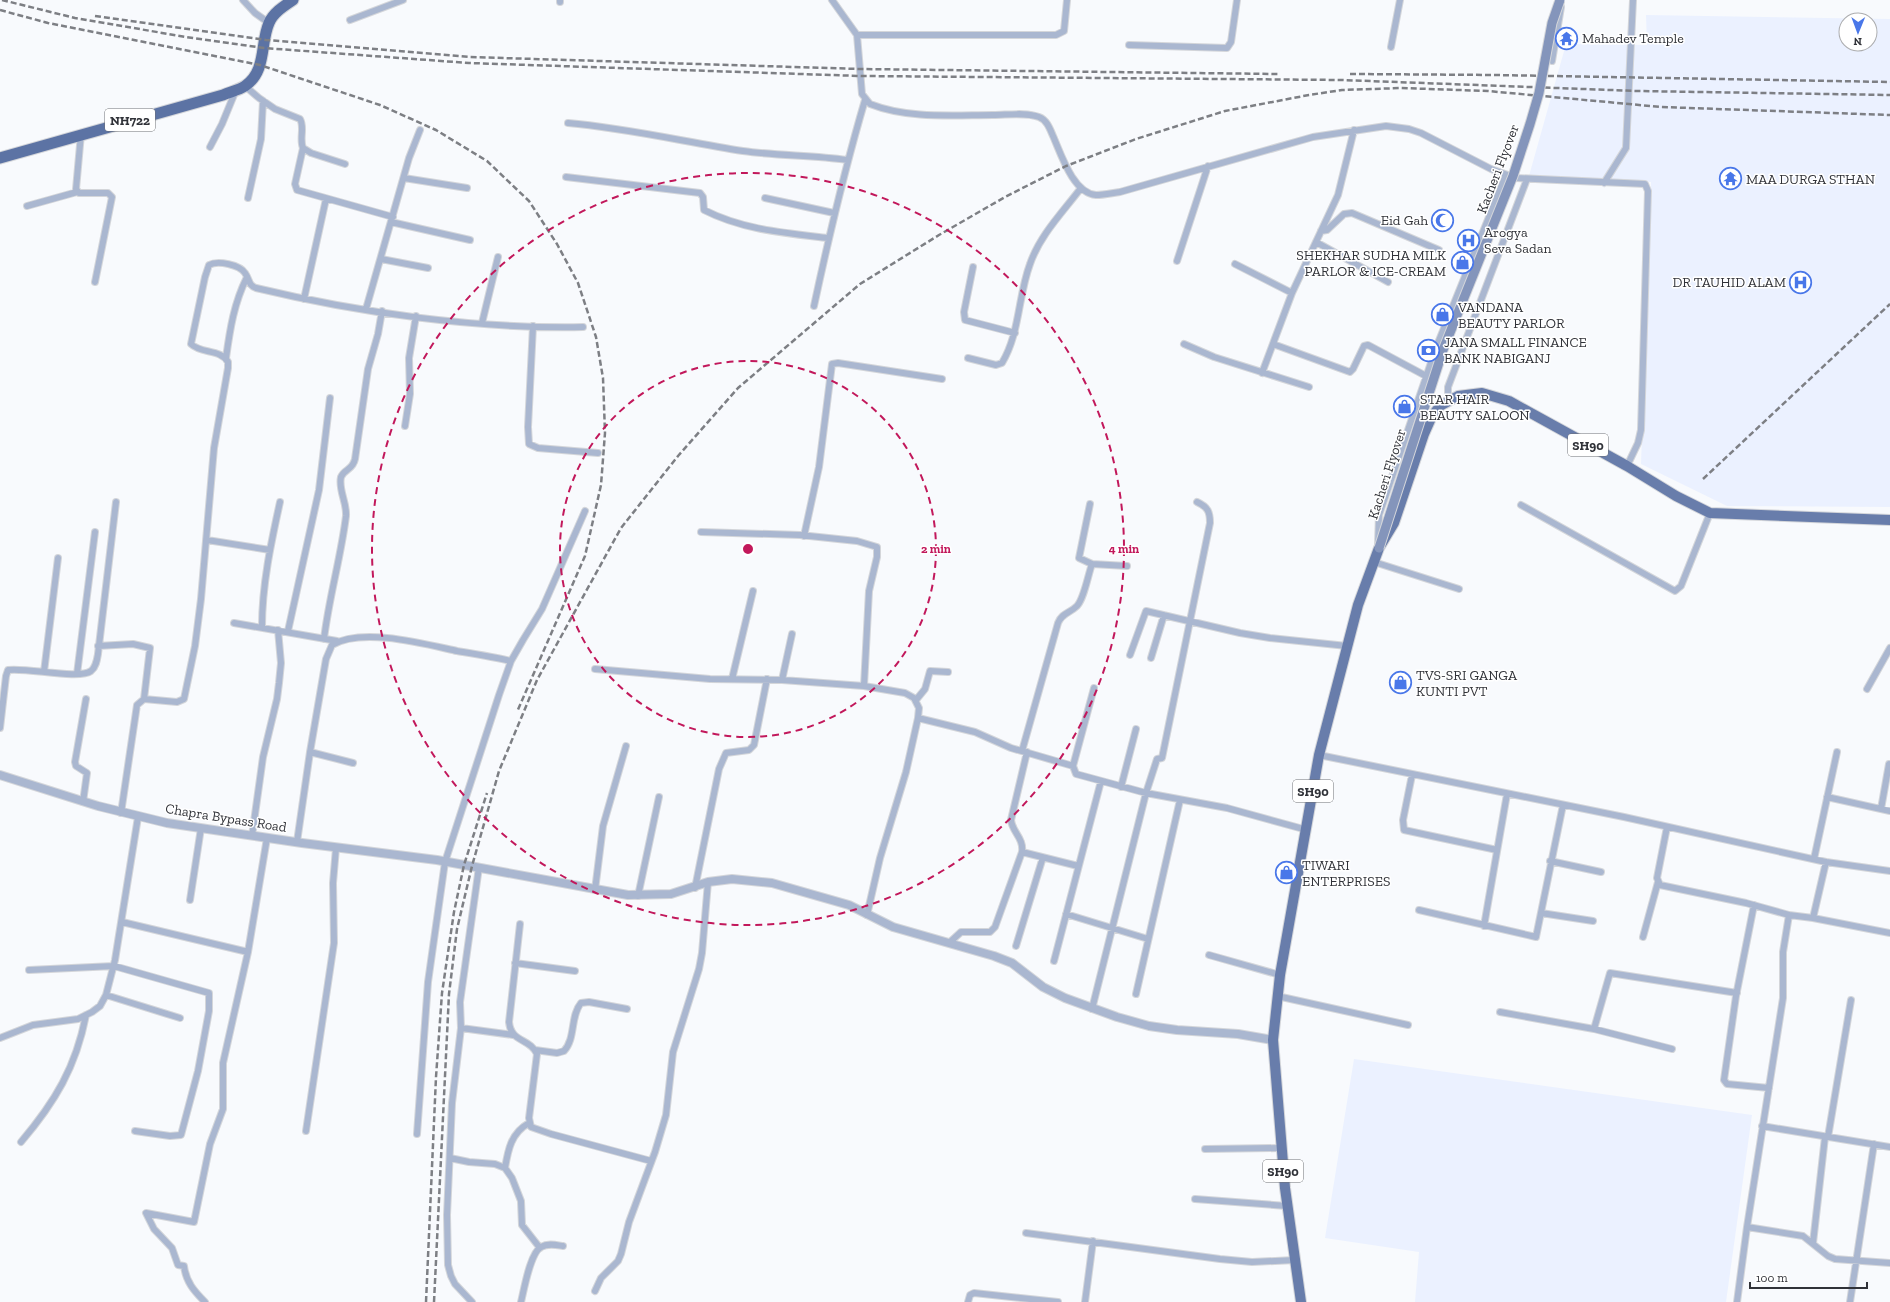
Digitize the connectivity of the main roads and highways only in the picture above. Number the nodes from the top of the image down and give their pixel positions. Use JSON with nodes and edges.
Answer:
{"nodes":[{"id":1,"x":292,"y":0,"type":"edge"},
{"id":2,"x":1561,"y":0,"type":"edge"},
{"id":3,"x":0,"y":158,"type":"edge"},
{"id":4,"x":1890,"y":520,"type":"edge"},
{"id":5,"x":1379,"y":548,"type":"junction"},
{"id":6,"x":1301,"y":1302,"type":"edge"}],
"edges":[{"from":1,"to":3,"type":"highway","number":"NH722"},
{"from":2,"to":5,"type":"main road","name":"Kacheri Flyover","bridge":true},
{"from":4,"to":5,"type":"main road","number":"SH90"},
{"from":5,"to":6,"type":"main road","number":"SH90"}]}
